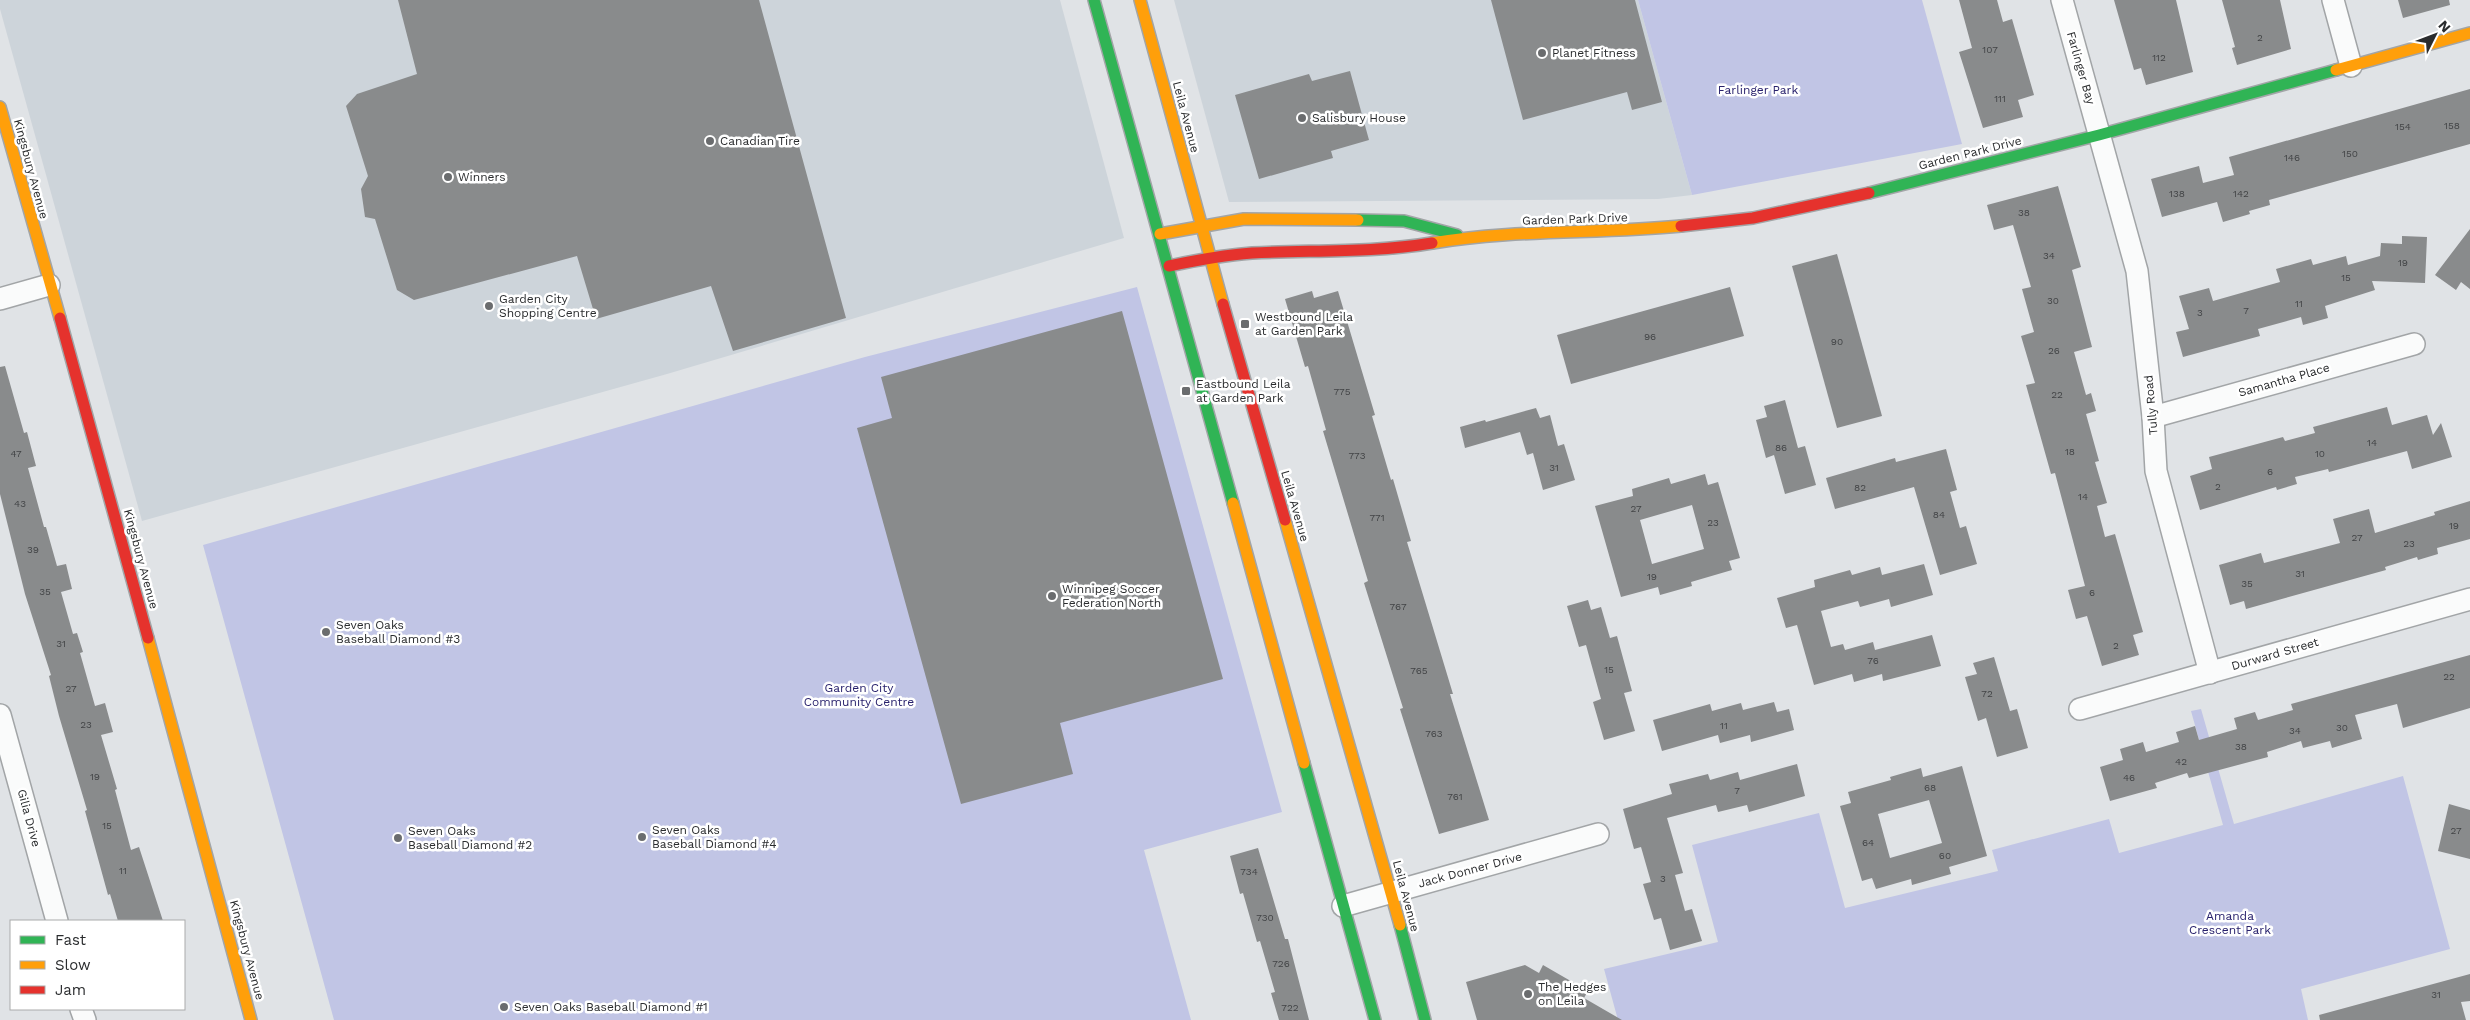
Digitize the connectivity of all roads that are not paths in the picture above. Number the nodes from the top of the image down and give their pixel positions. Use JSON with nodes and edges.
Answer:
{"nodes":[{"id":1,"x":1094,"y":0,"type":"edge"},
{"id":2,"x":1140,"y":0,"type":"edge"},
{"id":3,"x":2062,"y":0,"type":"edge"},
{"id":4,"x":2333,"y":0,"type":"edge"},
{"id":5,"x":2470,"y":33,"type":"edge"},
{"id":6,"x":2351,"y":66,"type":"junction"},
{"id":7,"x":0,"y":106,"type":"edge"},
{"id":8,"x":2099,"y":135,"type":"junction"},
{"id":9,"x":1202,"y":225,"type":"junction"},
{"id":10,"x":1160,"y":234,"type":"junction"},
{"id":11,"x":1466,"y":237,"type":"junction"},
{"id":12,"x":1210,"y":257,"type":"junction"},
{"id":13,"x":1169,"y":266,"type":"junction"},
{"id":14,"x":49,"y":285,"type":"junction"},
{"id":15,"x":0,"y":298,"type":"edge"},
{"id":16,"x":2414,"y":344,"type":"dead end"},
{"id":17,"x":2153,"y":417,"type":"junction"},
{"id":18,"x":2470,"y":599,"type":"edge"},
{"id":19,"x":2210,"y":673,"type":"junction"},
{"id":20,"x":2080,"y":709,"type":"dead end"},
{"id":21,"x":0,"y":715,"type":"edge"},
{"id":22,"x":1598,"y":834,"type":"dead end"},
{"id":23,"x":1391,"y":892,"type":"junction"},
{"id":24,"x":1343,"y":906,"type":"junction"},
{"id":25,"x":57,"y":920,"type":"edge"},
{"id":26,"x":251,"y":1020,"type":"edge"},
{"id":27,"x":1375,"y":1020,"type":"edge"},
{"id":28,"x":1425,"y":1020,"type":"edge"}],
"edges":[{"from":1,"to":10,"type":"street"},
{"from":2,"to":9,"type":"street","name":"Leila Avenue"},
{"from":3,"to":8,"type":"street","name":"Farlinger Bay"},
{"from":4,"to":6,"type":"street"},
{"from":5,"to":6,"type":"street","name":"Garden Park Drive"},
{"from":6,"to":8,"type":"street","name":"Garden Park Drive"},
{"from":7,"to":14,"type":"street","name":"Kingsbury Avenue"},
{"from":8,"to":11,"type":"street","name":"Garden Park Drive"},
{"from":8,"to":17,"type":"street","name":"Tully Road"},
{"from":9,"to":10,"type":"street","name":"Garden Park Drive"},
{"from":9,"to":11,"type":"street","name":"Garden Park Drive"},
{"from":9,"to":12,"type":"street","name":"Leila Avenue"},
{"from":10,"to":13,"type":"street"},
{"from":11,"to":12,"type":"street","name":"Garden Park Drive"},
{"from":12,"to":13,"type":"street","name":"Garden Park Drive"},
{"from":12,"to":23,"type":"street","name":"Leila Avenue"},
{"from":13,"to":24,"type":"street"},
{"from":14,"to":15,"type":"street"},
{"from":14,"to":26,"type":"street","name":"Kingsbury Avenue"},
{"from":16,"to":17,"type":"street","name":"Samantha Place"},
{"from":17,"to":19,"type":"street","name":"Tully Road"},
{"from":18,"to":19,"type":"street","name":"Durward Street"},
{"from":19,"to":20,"type":"street","name":"Durward Street"},
{"from":21,"to":25,"type":"street","name":"Gilia Drive"},
{"from":22,"to":23,"type":"street","name":"Jack Donner Drive"},
{"from":23,"to":24,"type":"street","name":"Jack Donner Drive"},
{"from":23,"to":28,"type":"street","name":"Leila Avenue"},
{"from":24,"to":27,"type":"street"}]}
